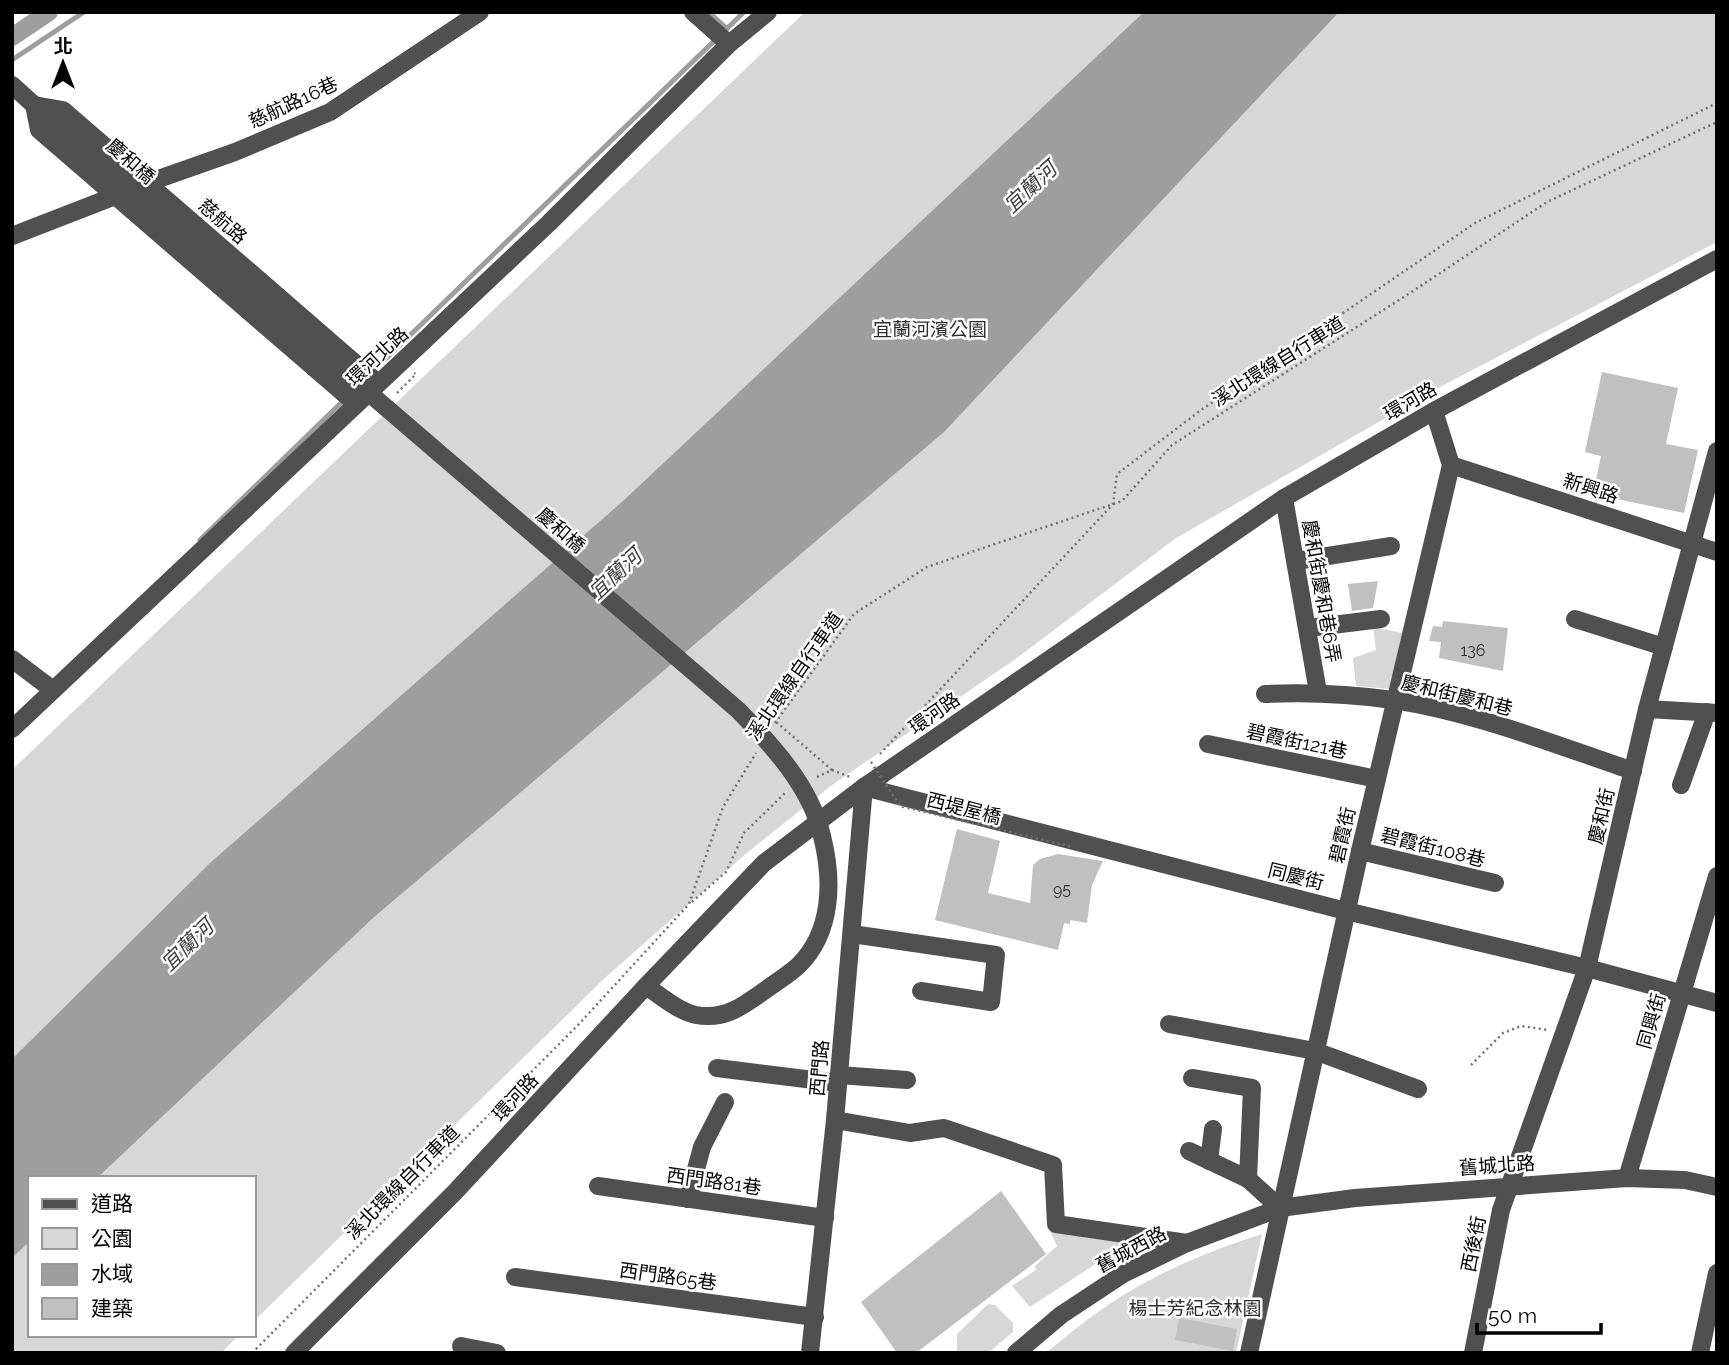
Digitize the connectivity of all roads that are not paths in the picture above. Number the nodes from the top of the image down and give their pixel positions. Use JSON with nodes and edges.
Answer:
{"nodes":[{"id":1,"x":480,"y":12,"type":"edge"},
{"id":2,"x":693,"y":12,"type":"edge"},
{"id":3,"x":768,"y":12,"type":"edge"},
{"id":4,"x":729,"y":44,"type":"junction"},
{"id":5,"x":12,"y":85,"type":"edge"},
{"id":6,"x":34,"y":105,"type":"junction"},
{"id":7,"x":147,"y":183,"type":"junction"},
{"id":8,"x":115,"y":196,"type":"junction"},
{"id":9,"x":12,"y":236,"type":"edge"},
{"id":10,"x":1717,"y":260,"type":"edge"},
{"id":11,"x":378,"y":383,"type":"junction"},
{"id":12,"x":356,"y":404,"type":"junction"},
{"id":13,"x":1434,"y":411,"type":"junction"},
{"id":14,"x":1717,"y":451,"type":"edge"},
{"id":15,"x":1451,"y":465,"type":"junction"},
{"id":16,"x":1284,"y":498,"type":"junction"},
{"id":17,"x":1692,"y":543,"type":"junction"},
{"id":18,"x":1391,"y":547,"type":"dead end"},
{"id":19,"x":1717,"y":552,"type":"edge"},
{"id":20,"x":1296,"y":561,"type":"junction"},
{"id":21,"x":1381,"y":619,"type":"dead end"},
{"id":22,"x":1575,"y":619,"type":"dead end"},
{"id":23,"x":1308,"y":628,"type":"junction"},
{"id":24,"x":1664,"y":647,"type":"junction"},
{"id":25,"x":12,"y":659,"type":"edge"},
{"id":26,"x":53,"y":691,"type":"junction"},
{"id":27,"x":1318,"y":692,"type":"junction"},
{"id":28,"x":1265,"y":694,"type":"dead end"},
{"id":29,"x":1395,"y":700,"type":"junction"},
{"id":30,"x":1647,"y":709,"type":"junction"},
{"id":31,"x":1712,"y":713,"type":"edge"},
{"id":32,"x":12,"y":729,"type":"edge"},
{"id":33,"x":1208,"y":744,"type":"dead end"},
{"id":34,"x":1633,"y":771,"type":"junction"},
{"id":35,"x":1377,"y":779,"type":"junction"},
{"id":36,"x":858,"y":782,"type":"junction"},
{"id":37,"x":1681,"y":785,"type":"dead end"},
{"id":38,"x":1360,"y":851,"type":"junction"},
{"id":39,"x":1717,"y":876,"type":"edge"},
{"id":40,"x":1495,"y":883,"type":"dead end"},
{"id":41,"x":1346,"y":911,"type":"junction"},
{"id":42,"x":852,"y":934,"type":"junction"},
{"id":43,"x":1587,"y":968,"type":"junction"},
{"id":44,"x":646,"y":986,"type":"junction"},
{"id":45,"x":920,"y":991,"type":"dead end"},
{"id":46,"x":1680,"y":994,"type":"junction"},
{"id":47,"x":1717,"y":1003,"type":"edge"},
{"id":48,"x":1169,"y":1024,"type":"dead end"},
{"id":49,"x":1315,"y":1051,"type":"junction"},
{"id":50,"x":717,"y":1068,"type":"dead end"},
{"id":51,"x":1192,"y":1078,"type":"dead end"},
{"id":52,"x":839,"y":1079,"type":"junction"},
{"id":53,"x":907,"y":1080,"type":"dead end"},
{"id":54,"x":1418,"y":1089,"type":"dead end"},
{"id":55,"x":725,"y":1102,"type":"dead end"},
{"id":56,"x":835,"y":1120,"type":"junction"},
{"id":57,"x":1213,"y":1129,"type":"dead end"},
{"id":58,"x":1189,"y":1151,"type":"dead end"},
{"id":59,"x":1209,"y":1161,"type":"junction"},
{"id":60,"x":1627,"y":1178,"type":"junction"},
{"id":61,"x":1248,"y":1179,"type":"junction"},
{"id":62,"x":1509,"y":1185,"type":"junction"},
{"id":63,"x":598,"y":1186,"type":"dead end"},
{"id":64,"x":1717,"y":1187,"type":"edge"},
{"id":65,"x":688,"y":1199,"type":"junction"},
{"id":66,"x":1280,"y":1208,"type":"junction"},
{"id":67,"x":825,"y":1218,"type":"junction"},
{"id":68,"x":1187,"y":1243,"type":"junction"},
{"id":69,"x":1717,"y":1273,"type":"edge"},
{"id":70,"x":515,"y":1277,"type":"dead end"},
{"id":71,"x":815,"y":1317,"type":"junction"},
{"id":72,"x":1712,"y":1319,"type":"edge"},
{"id":73,"x":461,"y":1346,"type":"dead end"},
{"id":74,"x":294,"y":1353,"type":"edge"},
{"id":75,"x":497,"y":1353,"type":"edge"},
{"id":76,"x":810,"y":1353,"type":"edge"},
{"id":77,"x":1016,"y":1353,"type":"edge"},
{"id":78,"x":1249,"y":1353,"type":"edge"},
{"id":79,"x":1474,"y":1353,"type":"edge"},
{"id":80,"x":1700,"y":1353,"type":"edge"}],
"edges":[{"from":1,"to":7,"type":"street","name":"慈航路16巷"},
{"from":2,"to":4,"type":"street"},
{"from":3,"to":4,"type":"street","name":"環河北路"},
{"from":4,"to":11,"type":"street","name":"環河北路"},
{"from":5,"to":6,"type":"street","name":"慈航路"},
{"from":6,"to":7,"type":"street","name":"慈航路"},
{"from":6,"to":8,"type":"street","name":"慈航路"},
{"from":6,"to":44,"type":"street","name":"慶和橋","bridge":true},
{"from":7,"to":11,"type":"street","name":"慈航路"},
{"from":8,"to":9,"type":"street"},
{"from":8,"to":12,"type":"street","name":"慈航路"},
{"from":10,"to":13,"type":"street","name":"環河路"},
{"from":11,"to":12,"type":"street","name":"環河北路"},
{"from":12,"to":26,"type":"street","name":"環河北路"},
{"from":13,"to":15,"type":"street"},
{"from":13,"to":16,"type":"street","name":"環河路"},
{"from":14,"to":17,"type":"street","name":"慶和街"},
{"from":15,"to":17,"type":"street","name":"新興路"},
{"from":15,"to":29,"type":"street","name":"碧霞街"},
{"from":16,"to":20,"type":"street","name":"慶和街慶和巷6弄"},
{"from":16,"to":36,"type":"street","name":"環河路"},
{"from":17,"to":19,"type":"street","name":"新興路"},
{"from":17,"to":24,"type":"street","name":"慶和街"},
{"from":18,"to":20,"type":"street"},
{"from":20,"to":23,"type":"street","name":"慶和街慶和巷6弄"},
{"from":21,"to":23,"type":"street"},
{"from":22,"to":24,"type":"street"},
{"from":23,"to":27,"type":"street","name":"慶和街慶和巷6弄"},
{"from":24,"to":30,"type":"street","name":"慶和街"},
{"from":25,"to":26,"type":"street"},
{"from":26,"to":32,"type":"street","name":"環河北路"},
{"from":27,"to":28,"type":"street","name":"慶和街慶和巷"},
{"from":27,"to":29,"type":"street","name":"慶和街慶和巷"},
{"from":29,"to":34,"type":"street","name":"慶和街慶和巷"},
{"from":29,"to":35,"type":"street","name":"碧霞街"},
{"from":30,"to":31,"type":"street"},
{"from":30,"to":34,"type":"street","name":"慶和街"},
{"from":31,"to":37,"type":"street"},
{"from":33,"to":35,"type":"street","name":"碧霞街121巷"},
{"from":34,"to":43,"type":"street","name":"慶和街"},
{"from":35,"to":38,"type":"street","name":"碧霞街"},
{"from":36,"to":41,"type":"street","name":"同慶街"},
{"from":36,"to":42,"type":"street","name":"西門路"},
{"from":36,"to":44,"type":"street","name":"環河路"},
{"from":38,"to":40,"type":"street","name":"碧霞街108巷"},
{"from":38,"to":41,"type":"street","name":"碧霞街"},
{"from":39,"to":46,"type":"street","name":"同興街"},
{"from":41,"to":43,"type":"street","name":"同慶街"},
{"from":41,"to":49,"type":"street","name":"碧霞街"},
{"from":42,"to":45,"type":"street"},
{"from":42,"to":52,"type":"street","name":"西門路"},
{"from":43,"to":46,"type":"street","name":"同慶街"},
{"from":43,"to":62,"type":"street","name":"慶和街"},
{"from":44,"to":74,"type":"street","name":"環河路"},
{"from":46,"to":47,"type":"street","name":"同慶街"},
{"from":46,"to":60,"type":"street","name":"同興街"},
{"from":48,"to":49,"type":"street"},
{"from":49,"to":54,"type":"street"},
{"from":49,"to":66,"type":"street","name":"碧霞街"},
{"from":50,"to":52,"type":"street"},
{"from":51,"to":61,"type":"street"},
{"from":52,"to":53,"type":"street"},
{"from":52,"to":56,"type":"street","name":"西門路"},
{"from":55,"to":65,"type":"street"},
{"from":56,"to":67,"type":"street","name":"西門路"},
{"from":56,"to":68,"type":"street"},
{"from":57,"to":59,"type":"street"},
{"from":58,"to":59,"type":"street"},
{"from":59,"to":61,"type":"street"},
{"from":60,"to":62,"type":"street","name":"舊城北路"},
{"from":60,"to":64,"type":"street","name":"舊城北路"},
{"from":61,"to":66,"type":"street"},
{"from":62,"to":66,"type":"street","name":"舊城北路"},
{"from":62,"to":79,"type":"street","name":"西後街"},
{"from":63,"to":65,"type":"street","name":"西門路81巷"},
{"from":65,"to":67,"type":"street","name":"西門路81巷"},
{"from":66,"to":68,"type":"street","name":"舊城西路"},
{"from":66,"to":78,"type":"street","name":"碧霞街"},
{"from":67,"to":71,"type":"street","name":"西門路"},
{"from":68,"to":77,"type":"street","name":"舊城西路"},
{"from":69,"to":72,"type":"street"},
{"from":70,"to":71,"type":"street","name":"西門路65巷"},
{"from":71,"to":76,"type":"street","name":"西門路"},
{"from":72,"to":80,"type":"street"},
{"from":73,"to":75,"type":"street"}]}
